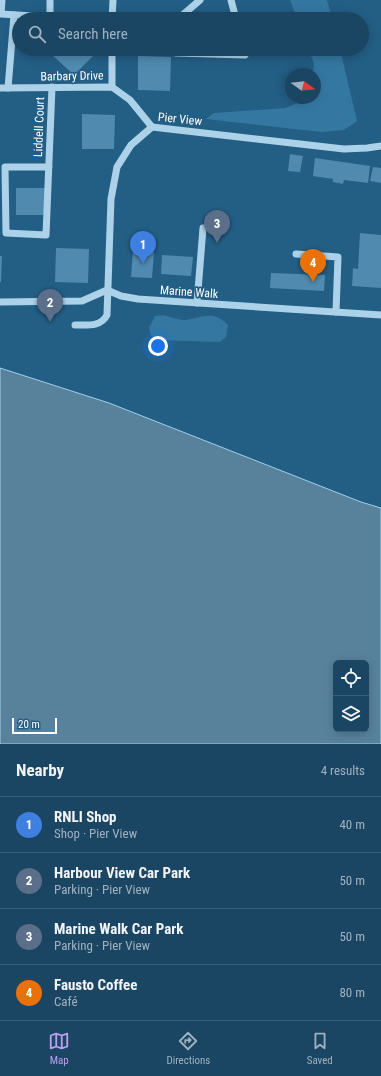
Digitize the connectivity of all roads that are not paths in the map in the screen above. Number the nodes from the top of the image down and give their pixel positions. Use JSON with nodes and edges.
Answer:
{"nodes":[{"id":1,"x":2,"y":0,"type":"edge"},
{"id":2,"x":50,"y":0,"type":"edge"},
{"id":3,"x":113,"y":0,"type":"edge"},
{"id":4,"x":200,"y":0,"type":"edge"},
{"id":5,"x":231,"y":0,"type":"edge"},
{"id":6,"x":50,"y":12,"type":"edge"},
{"id":7,"x":112,"y":12,"type":"edge"},
{"id":8,"x":186,"y":12,"type":"edge"},
{"id":9,"x":234,"y":12,"type":"edge"},
{"id":10,"x":12,"y":15,"type":"edge"},
{"id":11,"x":12,"y":39,"type":"edge"},
{"id":12,"x":112,"y":56,"type":"edge"},
{"id":13,"x":112,"y":87,"type":"junction"},
{"id":14,"x":0,"y":88,"type":"edge"},
{"id":15,"x":8,"y":88,"type":"junction"},
{"id":16,"x":52,"y":88,"type":"junction"},
{"id":17,"x":152,"y":127,"type":"junction"},
{"id":18,"x":381,"y":146,"type":"edge"},
{"id":19,"x":49,"y":167,"type":"junction"},
{"id":20,"x":203,"y":228,"type":"dead end"},
{"id":21,"x":296,"y":254,"type":"dead end"},
{"id":22,"x":107,"y":290,"type":"junction"},
{"id":23,"x":0,"y":302,"type":"edge"},
{"id":24,"x":197,"y":303,"type":"junction"},
{"id":25,"x":336,"y":312,"type":"junction"},
{"id":26,"x":381,"y":315,"type":"edge"},
{"id":27,"x":75,"y":325,"type":"dead end"}],
"edges":[{"from":1,"to":10,"type":"street"},
{"from":2,"to":6,"type":"street"},
{"from":3,"to":7,"type":"street"},
{"from":4,"to":8,"type":"street"},
{"from":5,"to":9,"type":"street"},
{"from":11,"to":15,"type":"street"},
{"from":12,"to":13,"type":"street"},
{"from":13,"to":16,"type":"street","name":"Barbary Drive"},
{"from":13,"to":17,"type":"street","name":"Barbary Drive"},
{"from":14,"to":15,"type":"street","name":"Barbary Drive"},
{"from":15,"to":16,"type":"street","name":"Barbary Drive"},
{"from":16,"to":19,"type":"street","name":"Liddell Court"},
{"from":17,"to":18,"type":"street","name":"Pier View"},
{"from":17,"to":22,"type":"street","name":"Pier View"},
{"from":19,"to":19,"type":"street","name":"Liddell Court"},
{"from":20,"to":24,"type":"street"},
{"from":21,"to":25,"type":"street"},
{"from":22,"to":23,"type":"street"},
{"from":22,"to":24,"type":"street","name":"Marine Walk"},
{"from":22,"to":27,"type":"street","name":"Pier View"},
{"from":24,"to":25,"type":"street","name":"Marine Walk"},
{"from":25,"to":26,"type":"street","name":"Marine Walk"}]}
